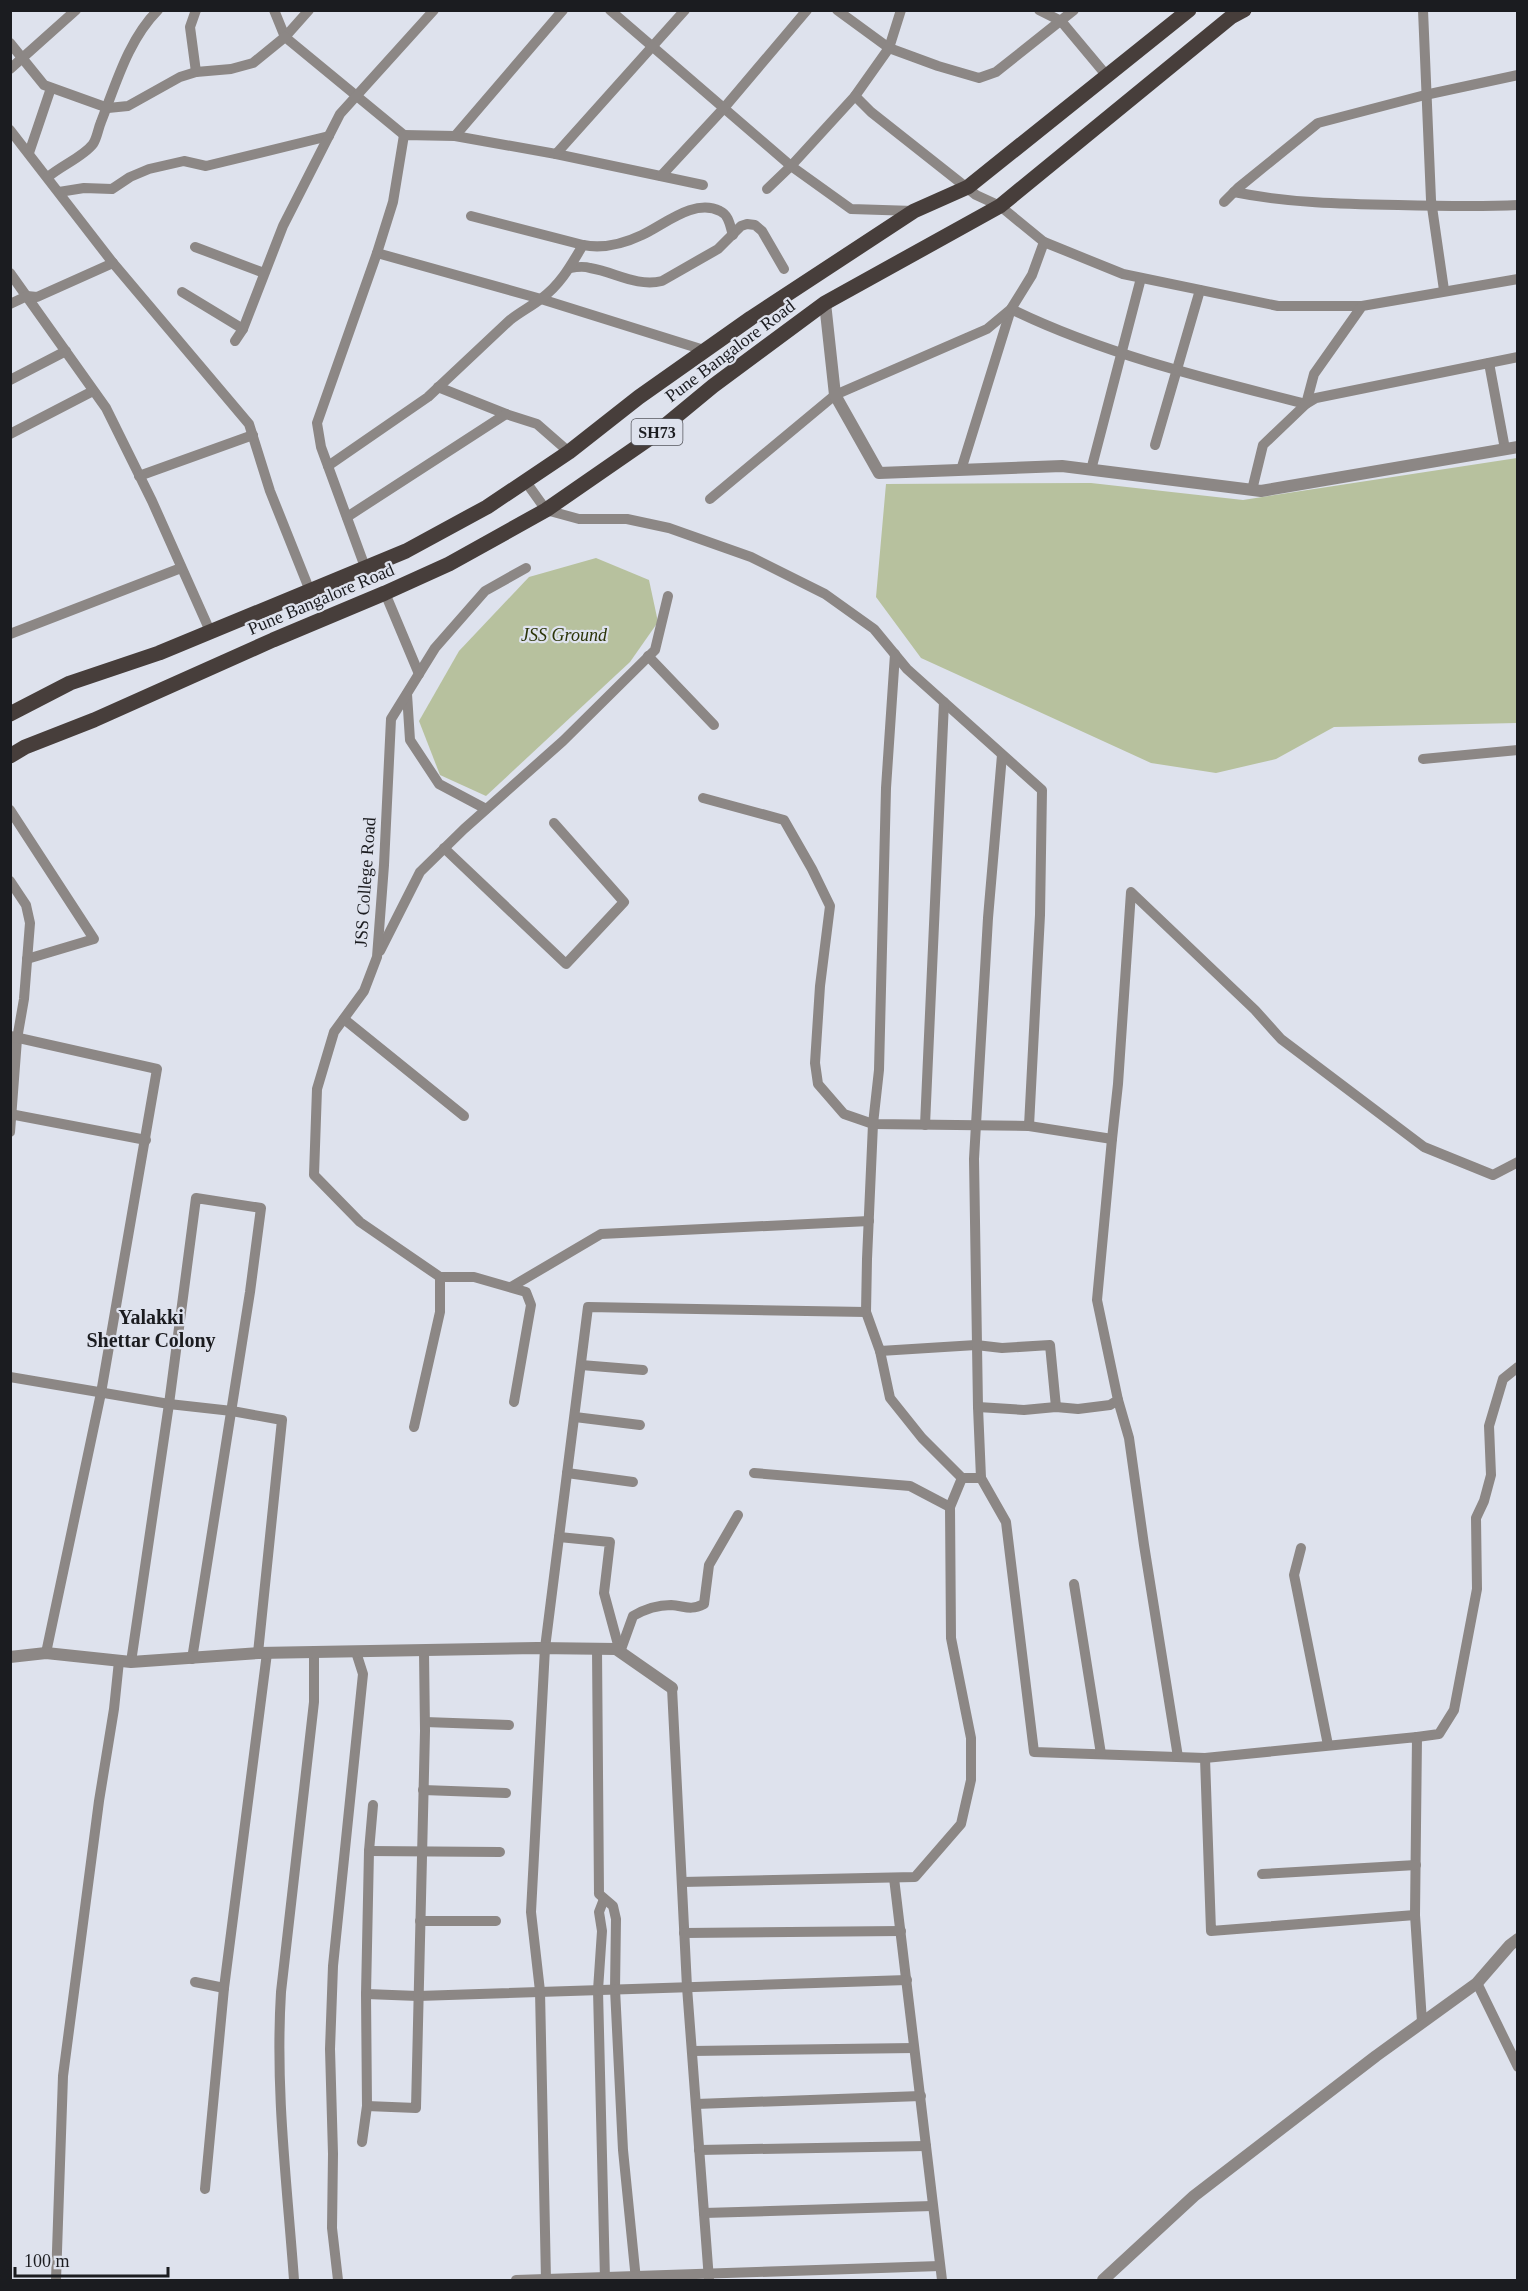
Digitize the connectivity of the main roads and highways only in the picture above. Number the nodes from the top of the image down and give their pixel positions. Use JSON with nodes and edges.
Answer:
{"nodes":[{"id":1,"x":1189,"y":10,"type":"edge"},
{"id":2,"x":1244,"y":10,"type":"edge"},
{"id":3,"x":10,"y":714,"type":"edge"},
{"id":4,"x":10,"y":756,"type":"edge"}],
"edges":[{"from":1,"to":3,"type":"main road","name":"Pune Bangalore Road","number":"SH73"},
{"from":2,"to":4,"type":"main road","name":"Pune Bangalore Road","number":"SH73"}]}
